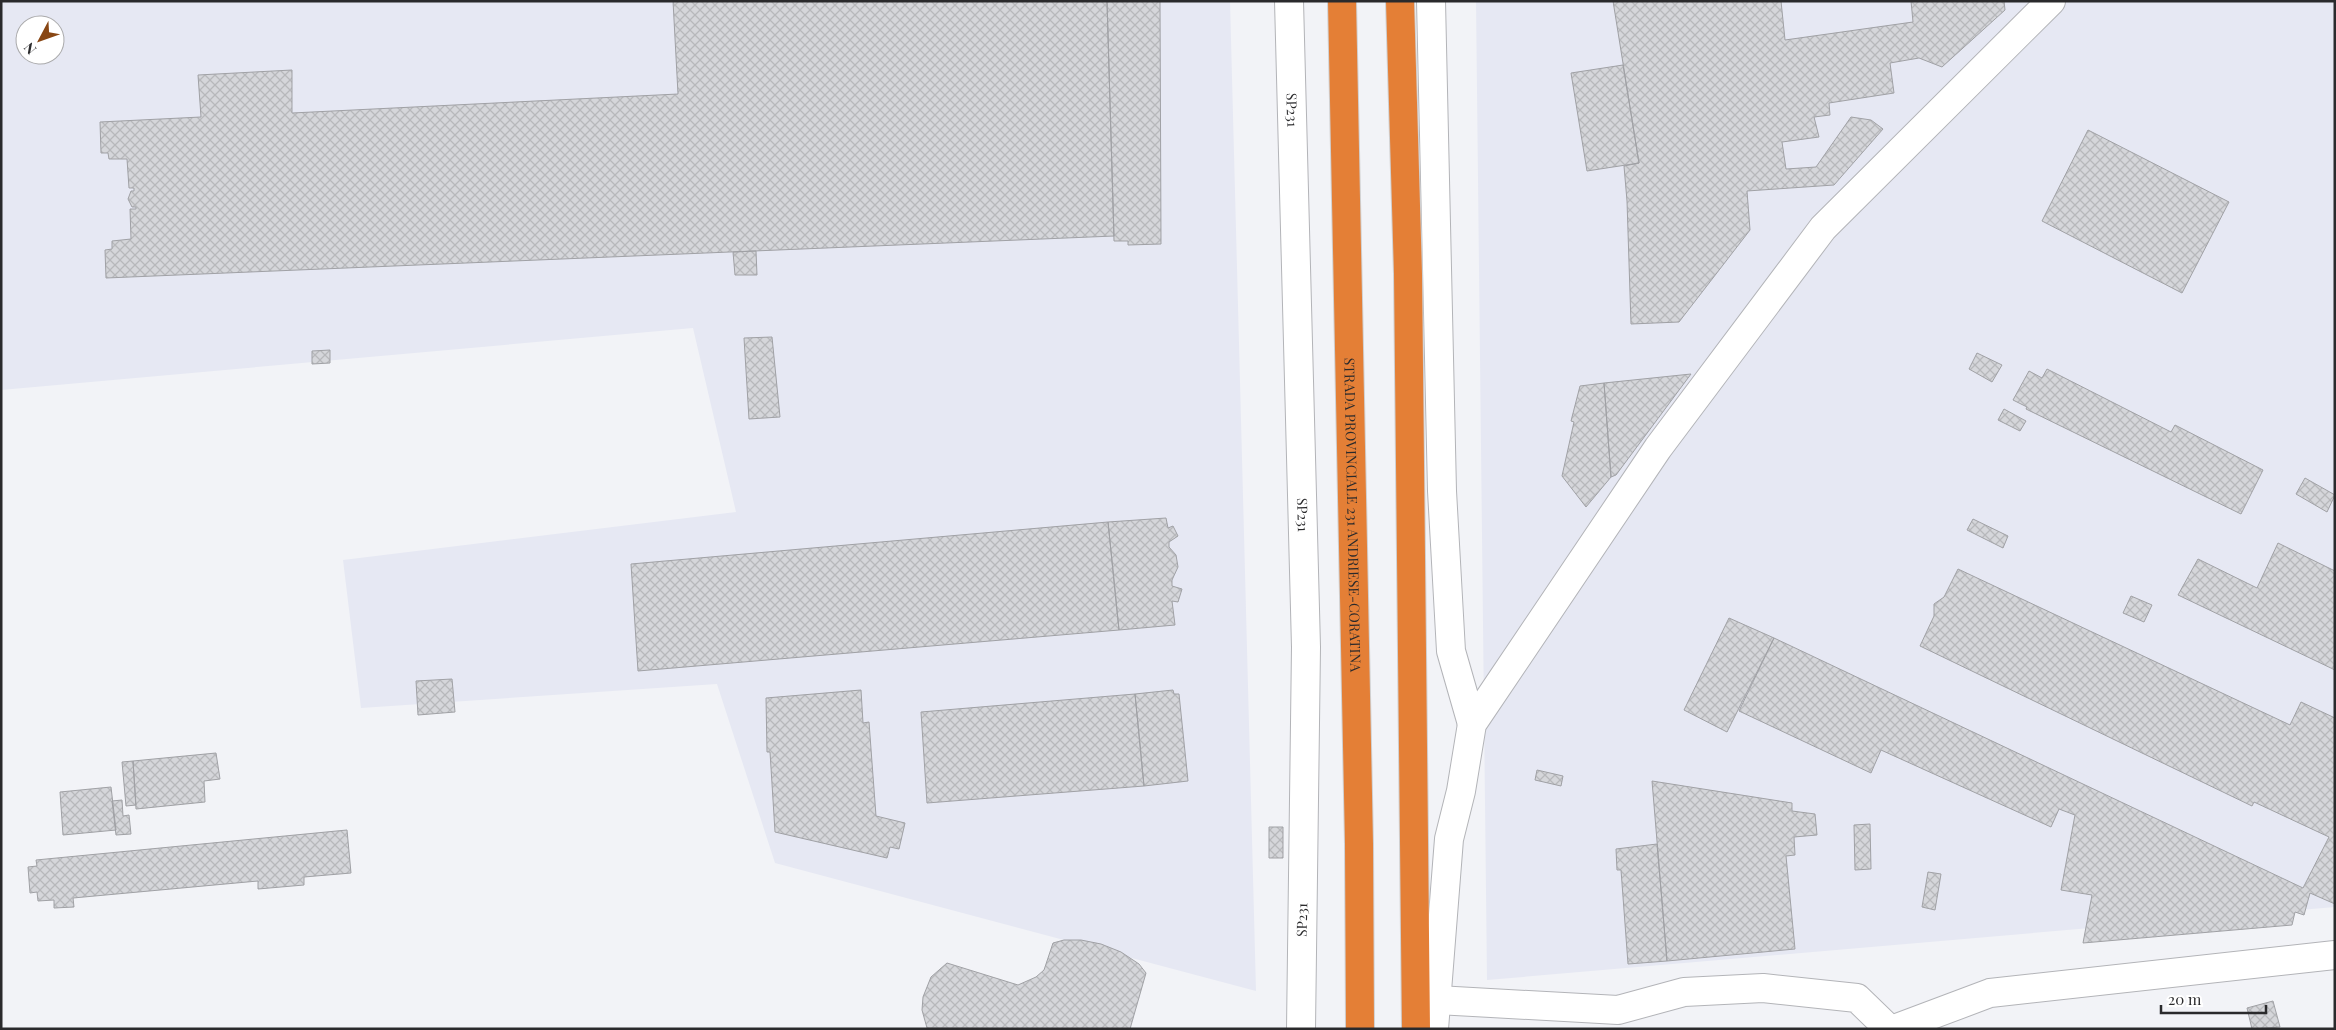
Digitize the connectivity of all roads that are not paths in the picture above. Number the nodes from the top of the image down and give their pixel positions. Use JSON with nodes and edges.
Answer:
{"nodes":[{"id":1,"x":1289,"y":1,"type":"edge"},
{"id":2,"x":1342,"y":1,"type":"edge"},
{"id":3,"x":1400,"y":1,"type":"edge"},
{"id":4,"x":1431,"y":1,"type":"edge"},
{"id":5,"x":2051,"y":1,"type":"edge"},
{"id":6,"x":1472,"y":724,"type":"junction"},
{"id":7,"x":2335,"y":955,"type":"edge"},
{"id":8,"x":1437,"y":1000,"type":"junction"},
{"id":9,"x":1301,"y":1029,"type":"edge"},
{"id":10,"x":1360,"y":1029,"type":"edge"},
{"id":11,"x":1416,"y":1029,"type":"edge"},
{"id":12,"x":1434,"y":1029,"type":"edge"},
{"id":13,"x":1889,"y":1029,"type":"edge"},
{"id":14,"x":1894,"y":1029,"type":"edge"}],
"edges":[{"from":1,"to":9,"type":"street","name":"SP231"},
{"from":2,"to":10,"type":"highway","name":"STRADA PROVINCIALE 231 ANDRIESE-CORATINA"},
{"from":3,"to":11,"type":"highway"},
{"from":4,"to":6,"type":"street"},
{"from":5,"to":6,"type":"street"},
{"from":6,"to":8,"type":"street"},
{"from":7,"to":14,"type":"street"},
{"from":8,"to":12,"type":"street"},
{"from":8,"to":13,"type":"street"}]}
